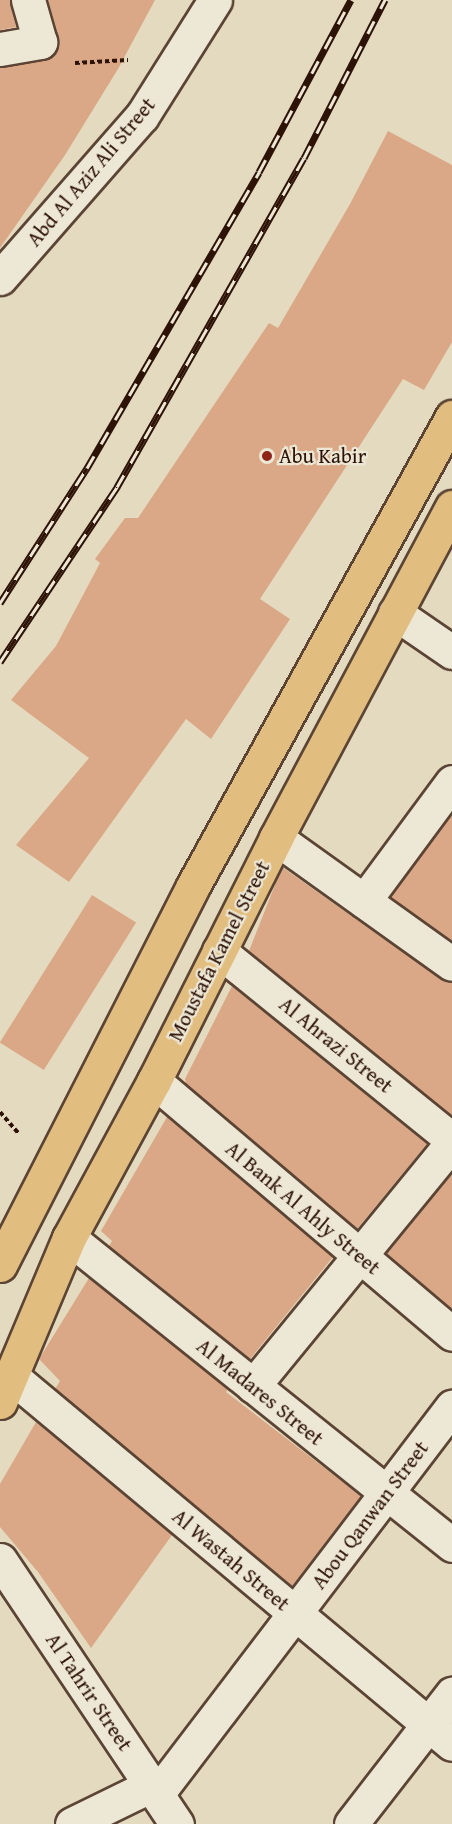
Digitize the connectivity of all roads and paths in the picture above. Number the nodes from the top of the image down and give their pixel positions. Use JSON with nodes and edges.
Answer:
{"nodes":[{"id":1,"x":28,"y":0,"type":"edge"},
{"id":2,"x":215,"y":0,"type":"edge"},
{"id":3,"x":40,"y":42,"type":"junction"},
{"id":4,"x":0,"y":49,"type":"edge"},
{"id":5,"x":179,"y":56,"type":"junction"},
{"id":6,"x":3,"y":271,"type":"edge"},
{"id":7,"x":452,"y":417,"type":"edge"},
{"id":8,"x":452,"y":507,"type":"edge"},
{"id":9,"x":395,"y":613,"type":"junction"},
{"id":10,"x":452,"y":652,"type":"edge"},
{"id":11,"x":452,"y":782,"type":"edge"},
{"id":12,"x":276,"y":838,"type":"junction"},
{"id":13,"x":364,"y":901,"type":"junction"},
{"id":14,"x":219,"y":951,"type":"junction"},
{"id":15,"x":452,"y":964,"type":"edge"},
{"id":16,"x":154,"y":1081,"type":"junction"},
{"id":17,"x":452,"y":1141,"type":"edge"},
{"id":18,"x":69,"y":1238,"type":"junction"},
{"id":19,"x":360,"y":1256,"type":"junction"},
{"id":20,"x":0,"y":1265,"type":"edge"},
{"id":21,"x":452,"y":1334,"type":"edge"},
{"id":22,"x":253,"y":1386,"type":"junction"},
{"id":23,"x":5,"y":1389,"type":"edge"},
{"id":24,"x":452,"y":1407,"type":"edge"},
{"id":25,"x":387,"y":1493,"type":"junction"},
{"id":26,"x":452,"y":1545,"type":"edge"},
{"id":27,"x":0,"y":1560,"type":"edge"},
{"id":28,"x":295,"y":1613,"type":"junction"},
{"id":29,"x":452,"y":1694,"type":"edge"},
{"id":30,"x":427,"y":1723,"type":"junction"},
{"id":31,"x":452,"y":1744,"type":"edge"},
{"id":32,"x":154,"y":1790,"type":"junction"},
{"id":33,"x":72,"y":1824,"type":"edge"},
{"id":34,"x":177,"y":1824,"type":"edge"},
{"id":35,"x":351,"y":1824,"type":"edge"}],
"edges":[{"from":1,"to":3,"type":"street"},
{"from":2,"to":5,"type":"street","name":"Abd Al Aziz Ali Street"},
{"from":3,"to":4,"type":"street"},
{"from":3,"to":5,"type":"path"},
{"from":5,"to":6,"type":"street","name":"Abd Al Aziz Ali Street"},
{"from":7,"to":20,"type":"main road"},
{"from":8,"to":9,"type":"main road","name":"Moustafa Kamel Street"},
{"from":9,"to":10,"type":"street"},
{"from":9,"to":12,"type":"main road","name":"Moustafa Kamel Street"},
{"from":11,"to":13,"type":"street"},
{"from":12,"to":13,"type":"street"},
{"from":12,"to":14,"type":"main road","name":"Moustafa Kamel Street"},
{"from":13,"to":15,"type":"street"},
{"from":14,"to":16,"type":"main road","name":"Moustafa Kamel Street"},
{"from":14,"to":17,"type":"street","name":"Al Ahrazi Street"},
{"from":16,"to":18,"type":"main road","name":"Moustafa Kamel Street"},
{"from":16,"to":19,"type":"street","name":"Al Bank Al Ahly Street"},
{"from":17,"to":19,"type":"street"},
{"from":18,"to":22,"type":"street","name":"Al Madares Street"},
{"from":18,"to":23,"type":"main road","name":"Moustafa Kamel Street"},
{"from":19,"to":21,"type":"street","name":"Al Bank Al Ahly Street"},
{"from":19,"to":22,"type":"street"},
{"from":22,"to":25,"type":"street","name":"Al Madares Street"},
{"from":23,"to":28,"type":"street","name":"Al Wastah Street"},
{"from":24,"to":25,"type":"street","name":"Abou Qanwan Street"},
{"from":25,"to":26,"type":"street","name":"Al Madares Street"},
{"from":25,"to":28,"type":"street","name":"Abou Qanwan Street"},
{"from":27,"to":32,"type":"street","name":"Al Tahrir Street"},
{"from":28,"to":30,"type":"street","name":"Al Wastah Street"},
{"from":28,"to":32,"type":"street","name":"Abou Qanwan Street"},
{"from":29,"to":30,"type":"street"},
{"from":30,"to":31,"type":"street","name":"Al Wastah Street"},
{"from":30,"to":35,"type":"street"},
{"from":32,"to":33,"type":"street"},
{"from":32,"to":34,"type":"street","name":"Al Tahrir Street"}]}
